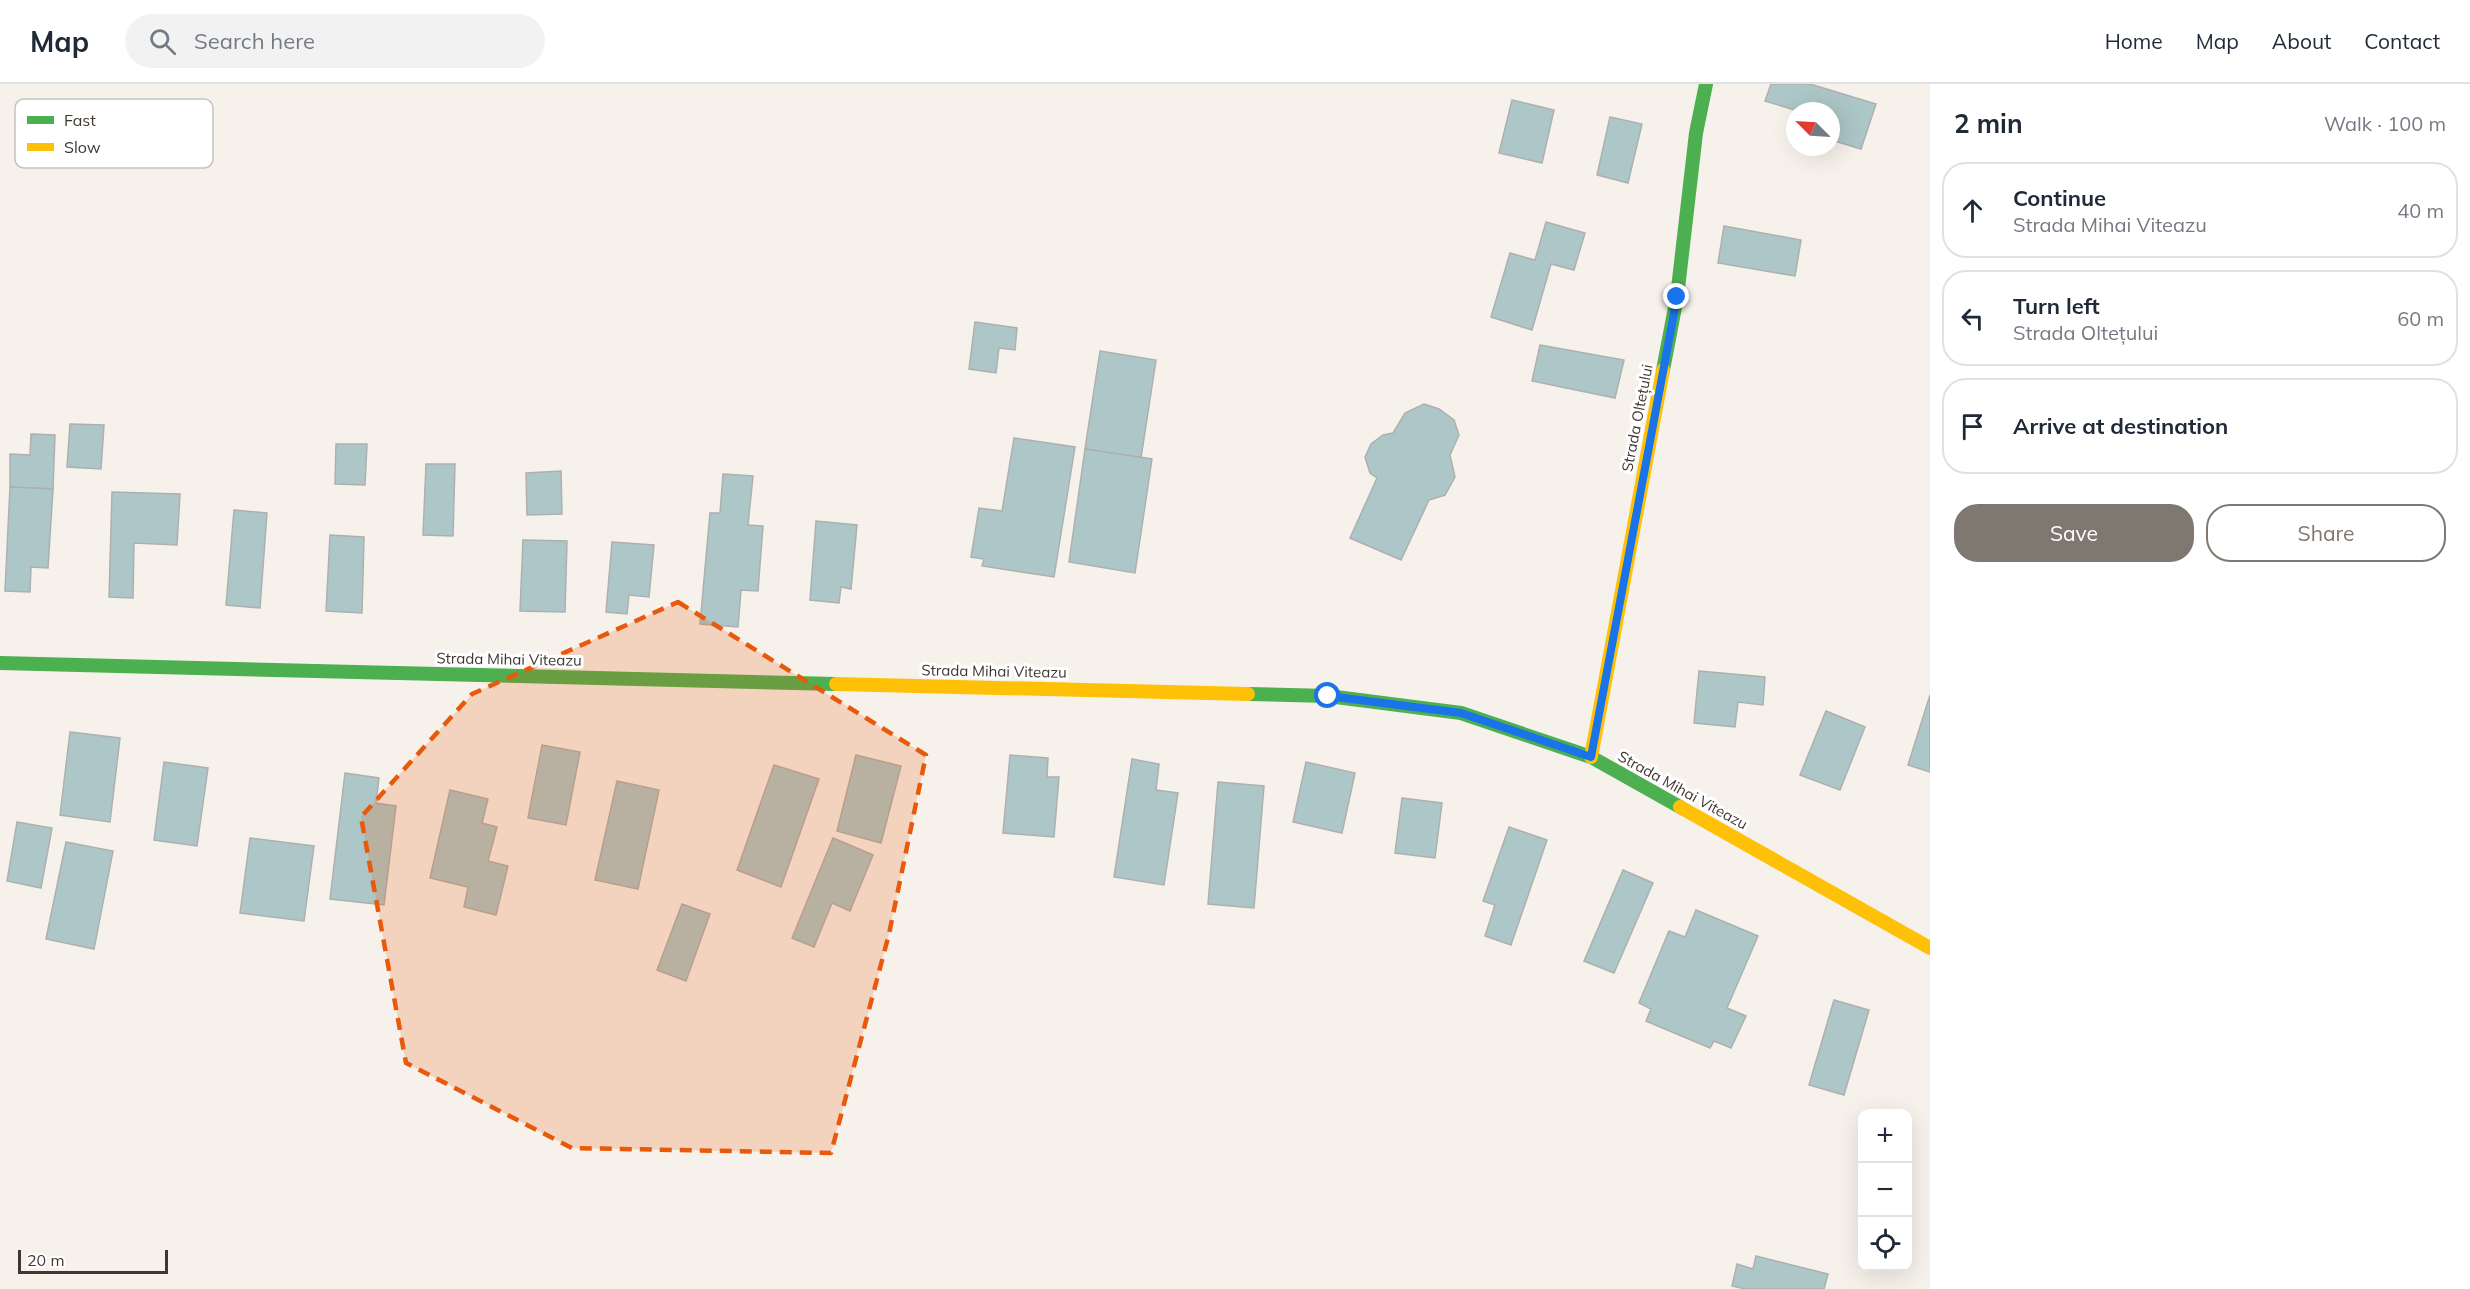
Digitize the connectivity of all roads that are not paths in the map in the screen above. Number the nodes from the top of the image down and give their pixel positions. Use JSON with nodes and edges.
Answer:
{"nodes":[{"id":1,"x":1706,"y":84,"type":"edge"},
{"id":2,"x":0,"y":663,"type":"edge"},
{"id":3,"x":1591,"y":757,"type":"junction"},
{"id":4,"x":1930,"y":948,"type":"edge"}],
"edges":[{"from":1,"to":3,"type":"main road","name":"Strada Oltețului"},
{"from":2,"to":3,"type":"main road","name":"Strada Mihai Viteazu"},
{"from":3,"to":4,"type":"main road","name":"Strada Mihai Viteazu"}]}
